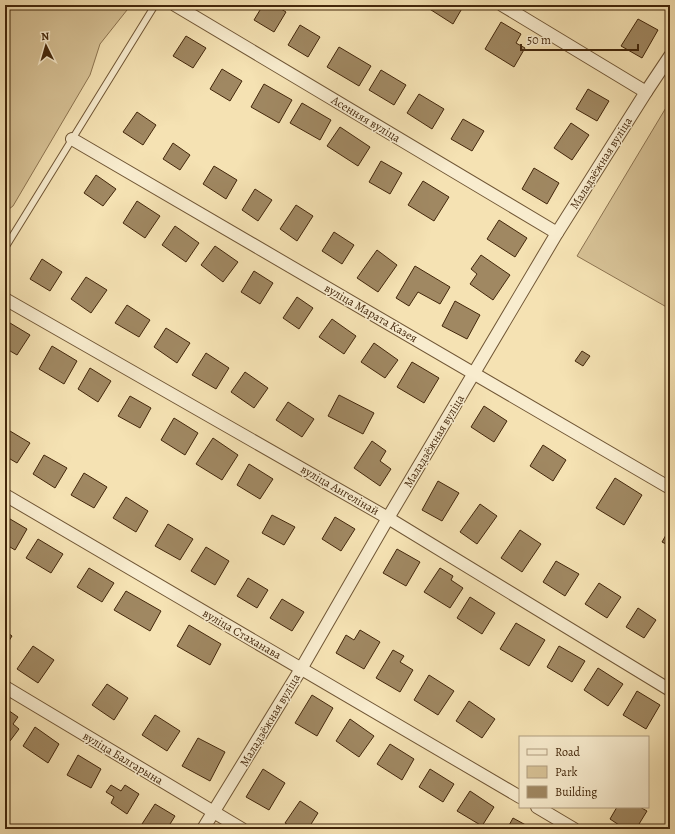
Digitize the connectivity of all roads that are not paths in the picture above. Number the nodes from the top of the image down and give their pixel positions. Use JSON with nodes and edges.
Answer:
{"nodes":[{"id":1,"x":155,"y":5,"type":"edge"},
{"id":2,"x":175,"y":5,"type":"edge"},
{"id":3,"x":502,"y":5,"type":"edge"},
{"id":4,"x":670,"y":56,"type":"edge"},
{"id":5,"x":646,"y":92,"type":"junction"},
{"id":6,"x":72,"y":139,"type":"junction"},
{"id":7,"x":558,"y":234,"type":"junction"},
{"id":8,"x":5,"y":248,"type":"edge"},
{"id":9,"x":5,"y":299,"type":"edge"},
{"id":10,"x":475,"y":374,"type":"junction"},
{"id":11,"x":670,"y":488,"type":"edge"},
{"id":12,"x":5,"y":495,"type":"edge"},
{"id":13,"x":388,"y":518,"type":"junction"},
{"id":14,"x":301,"y":669,"type":"junction"},
{"id":15,"x":5,"y":687,"type":"edge"},
{"id":16,"x":670,"y":690,"type":"edge"},
{"id":17,"x":519,"y":796,"type":"edge"},
{"id":18,"x":539,"y":808,"type":"edge"},
{"id":19,"x":214,"y":812,"type":"junction"},
{"id":20,"x":203,"y":829,"type":"edge"},
{"id":21,"x":242,"y":829,"type":"edge"},
{"id":22,"x":574,"y":829,"type":"edge"}],
"edges":[{"from":1,"to":6,"type":"lane"},
{"from":2,"to":7,"type":"street","name":"Асенняя вуліца"},
{"from":3,"to":5,"type":"street"},
{"from":4,"to":5,"type":"street","name":"Маладзёжная вуліца"},
{"from":5,"to":7,"type":"street","name":"Маладзёжная вуліца"},
{"from":6,"to":8,"type":"lane"},
{"from":6,"to":10,"type":"street","name":"вуліца Марата Казея"},
{"from":7,"to":10,"type":"street","name":"Маладзёжная вуліца"},
{"from":9,"to":13,"type":"street","name":"вуліца Ангелінай"},
{"from":10,"to":11,"type":"street","name":"вуліца Марата Казея"},
{"from":10,"to":13,"type":"street","name":"Маладзёжная вуліца"},
{"from":12,"to":14,"type":"street","name":"вуліца Стаханава"},
{"from":13,"to":14,"type":"street","name":"Маладзёжная вуліца"},
{"from":13,"to":16,"type":"street","name":"вуліца Ангелінай"},
{"from":14,"to":17,"type":"street","name":"вуліца Стаханава"},
{"from":14,"to":19,"type":"street","name":"Маладзёжная вуліца"},
{"from":15,"to":19,"type":"street","name":"вуліца Балгарына"},
{"from":18,"to":22,"type":"street"},
{"from":19,"to":20,"type":"street","name":"Маладзёжная вуліца"},
{"from":19,"to":21,"type":"street","name":"вуліца Балгарына"}]}
